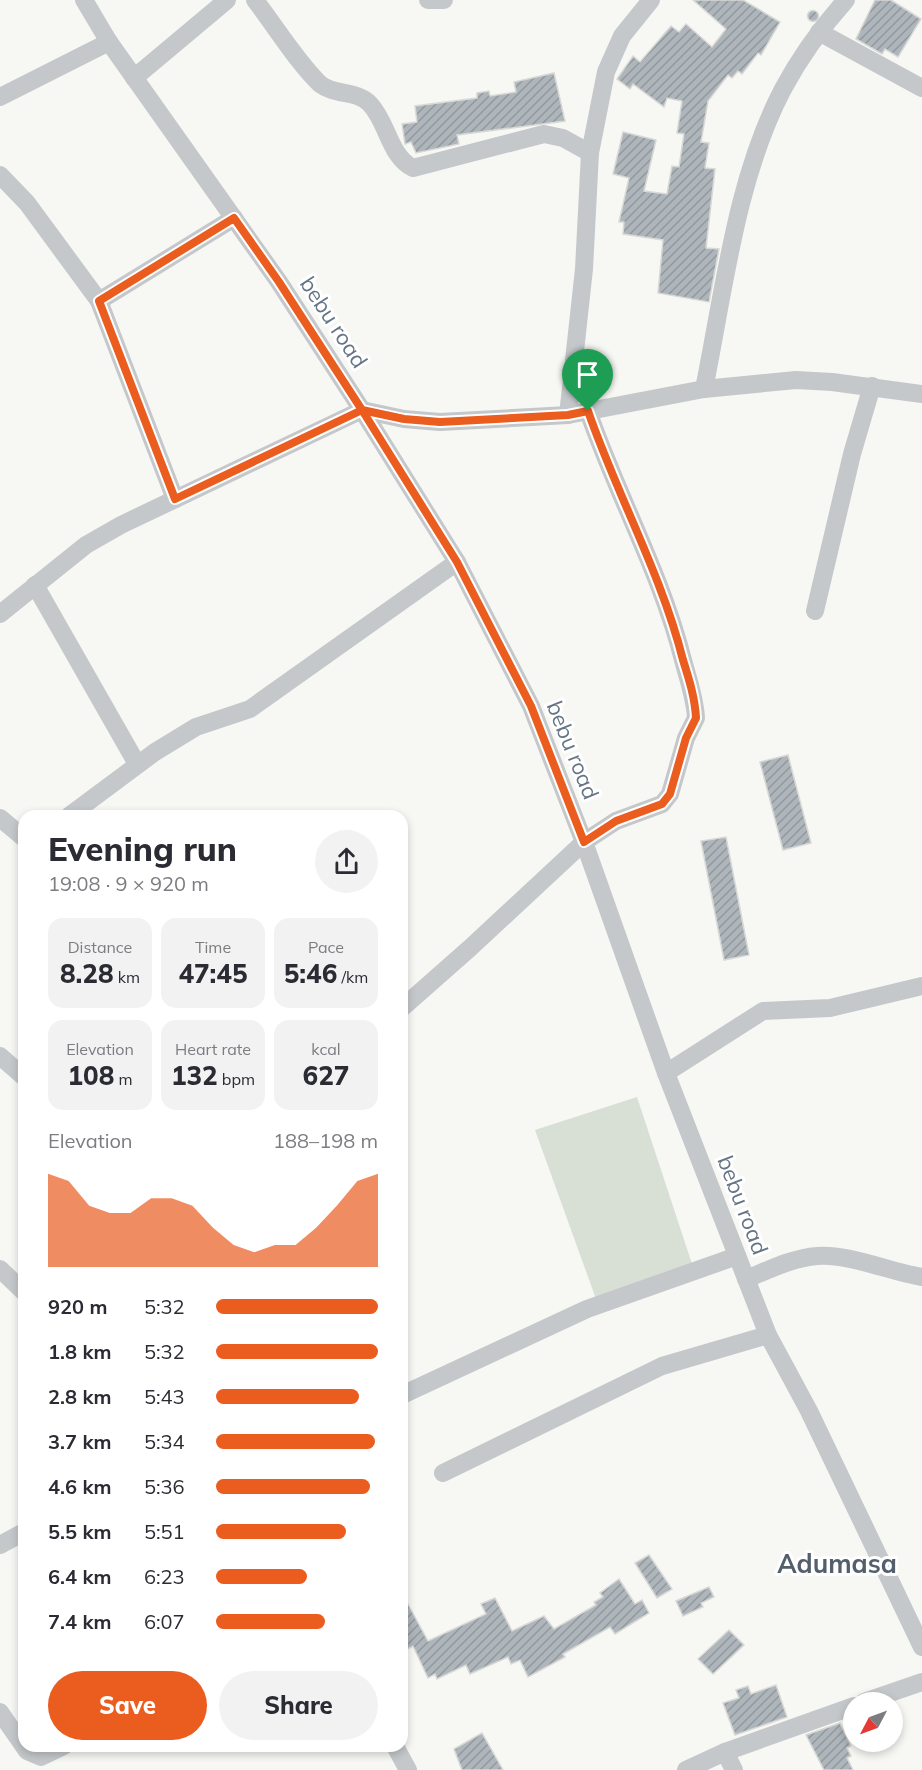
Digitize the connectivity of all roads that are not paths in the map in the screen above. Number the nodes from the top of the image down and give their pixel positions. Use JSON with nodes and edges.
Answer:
{"nodes":[{"id":1,"x":84,"y":0,"type":"edge"},
{"id":2,"x":227,"y":0,"type":"edge"},
{"id":3,"x":255,"y":0,"type":"edge"},
{"id":4,"x":428,"y":0,"type":"edge"},
{"id":5,"x":444,"y":0,"type":"edge"},
{"id":6,"x":651,"y":0,"type":"edge"},
{"id":7,"x":846,"y":0,"type":"edge"},
{"id":8,"x":819,"y":32,"type":"junction"},
{"id":9,"x":109,"y":42,"type":"junction"},
{"id":10,"x":134,"y":78,"type":"junction"},
{"id":11,"x":922,"y":88,"type":"edge"},
{"id":12,"x":0,"y":97,"type":"edge"},
{"id":13,"x":590,"y":153,"type":"junction"},
{"id":14,"x":0,"y":175,"type":"edge"},
{"id":15,"x":234,"y":218,"type":"junction"},
{"id":16,"x":99,"y":301,"type":"junction"},
{"id":17,"x":872,"y":386,"type":"junction"},
{"id":18,"x":704,"y":389,"type":"junction"},
{"id":19,"x":922,"y":394,"type":"edge"},
{"id":20,"x":362,"y":410,"type":"junction"},
{"id":21,"x":588,"y":411,"type":"junction"},
{"id":22,"x":568,"y":415,"type":"junction"},
{"id":23,"x":175,"y":499,"type":"junction"},
{"id":24,"x":457,"y":562,"type":"junction"},
{"id":25,"x":35,"y":585,"type":"junction"},
{"id":26,"x":5,"y":603,"type":"edge"},
{"id":27,"x":815,"y":611,"type":"dead end"},
{"id":28,"x":137,"y":764,"type":"junction"},
{"id":29,"x":77,"y":810,"type":"edge"},
{"id":30,"x":0,"y":818,"type":"edge"},
{"id":31,"x":18,"y":833,"type":"edge"},
{"id":32,"x":584,"y":842,"type":"junction"},
{"id":33,"x":922,"y":986,"type":"edge"},
{"id":34,"x":408,"y":1003,"type":"edge"},
{"id":35,"x":0,"y":1056,"type":"edge"},
{"id":36,"x":18,"y":1072,"type":"edge"},
{"id":37,"x":666,"y":1073,"type":"junction"},
{"id":38,"x":737,"y":1256,"type":"junction"},
{"id":39,"x":0,"y":1269,"type":"edge"},
{"id":40,"x":922,"y":1277,"type":"edge"},
{"id":41,"x":746,"y":1279,"type":"junction"},
{"id":42,"x":18,"y":1286,"type":"edge"},
{"id":43,"x":768,"y":1335,"type":"junction"},
{"id":44,"x":408,"y":1392,"type":"edge"},
{"id":45,"x":443,"y":1473,"type":"dead end"},
{"id":46,"x":18,"y":1535,"type":"edge"},
{"id":47,"x":0,"y":1545,"type":"edge"},
{"id":48,"x":921,"y":1642,"type":"edge"},
{"id":49,"x":922,"y":1682,"type":"edge"},
{"id":50,"x":893,"y":1692,"type":"edge"},
{"id":51,"x":843,"y":1710,"type":"edge"},
{"id":52,"x":0,"y":1712,"type":"edge"},
{"id":53,"x":18,"y":1738,"type":"edge"},
{"id":54,"x":29,"y":1752,"type":"edge"},
{"id":55,"x":51,"y":1752,"type":"edge"},
{"id":56,"x":398,"y":1752,"type":"edge"},
{"id":57,"x":725,"y":1752,"type":"junction"},
{"id":58,"x":408,"y":1770,"type":"edge"},
{"id":59,"x":686,"y":1770,"type":"edge"},
{"id":60,"x":734,"y":1770,"type":"edge"}],
"edges":[{"from":1,"to":9,"type":"street","name":"bebu road"},
{"from":2,"to":10,"type":"street"},
{"from":3,"to":13,"type":"street"},
{"from":4,"to":5,"type":"street"},
{"from":6,"to":13,"type":"street"},
{"from":7,"to":8,"type":"street"},
{"from":8,"to":11,"type":"street"},
{"from":8,"to":18,"type":"street"},
{"from":9,"to":10,"type":"street","name":"bebu road"},
{"from":9,"to":12,"type":"street"},
{"from":10,"to":15,"type":"street","name":"bebu road"},
{"from":13,"to":22,"type":"street"},
{"from":14,"to":16,"type":"street"},
{"from":15,"to":16,"type":"street"},
{"from":15,"to":20,"type":"street","name":"bebu road"},
{"from":16,"to":23,"type":"street"},
{"from":17,"to":18,"type":"street"},
{"from":17,"to":19,"type":"street"},
{"from":17,"to":27,"type":"street"},
{"from":18,"to":21,"type":"street"},
{"from":20,"to":22,"type":"street"},
{"from":20,"to":23,"type":"street"},
{"from":20,"to":24,"type":"street","name":"bebu road"},
{"from":21,"to":22,"type":"street"},
{"from":21,"to":32,"type":"street"},
{"from":23,"to":25,"type":"street"},
{"from":24,"to":28,"type":"street"},
{"from":24,"to":32,"type":"street","name":"bebu road"},
{"from":25,"to":26,"type":"street"},
{"from":25,"to":28,"type":"street"},
{"from":28,"to":29,"type":"street"},
{"from":30,"to":31,"type":"street"},
{"from":32,"to":34,"type":"street"},
{"from":32,"to":37,"type":"street","name":"bebu road"},
{"from":33,"to":37,"type":"street"},
{"from":35,"to":36,"type":"street"},
{"from":37,"to":38,"type":"street","name":"bebu road"},
{"from":38,"to":41,"type":"street","name":"bebu road"},
{"from":38,"to":44,"type":"street"},
{"from":39,"to":42,"type":"street"},
{"from":40,"to":41,"type":"street"},
{"from":41,"to":43,"type":"street","name":"bebu road"},
{"from":43,"to":45,"type":"street"},
{"from":43,"to":48,"type":"street","name":"bebu road"},
{"from":46,"to":47,"type":"street"},
{"from":49,"to":50,"type":"street"},
{"from":51,"to":57,"type":"street"},
{"from":52,"to":53,"type":"street"},
{"from":54,"to":55,"type":"street"},
{"from":56,"to":58,"type":"street"},
{"from":57,"to":59,"type":"street"},
{"from":57,"to":60,"type":"street"}]}
